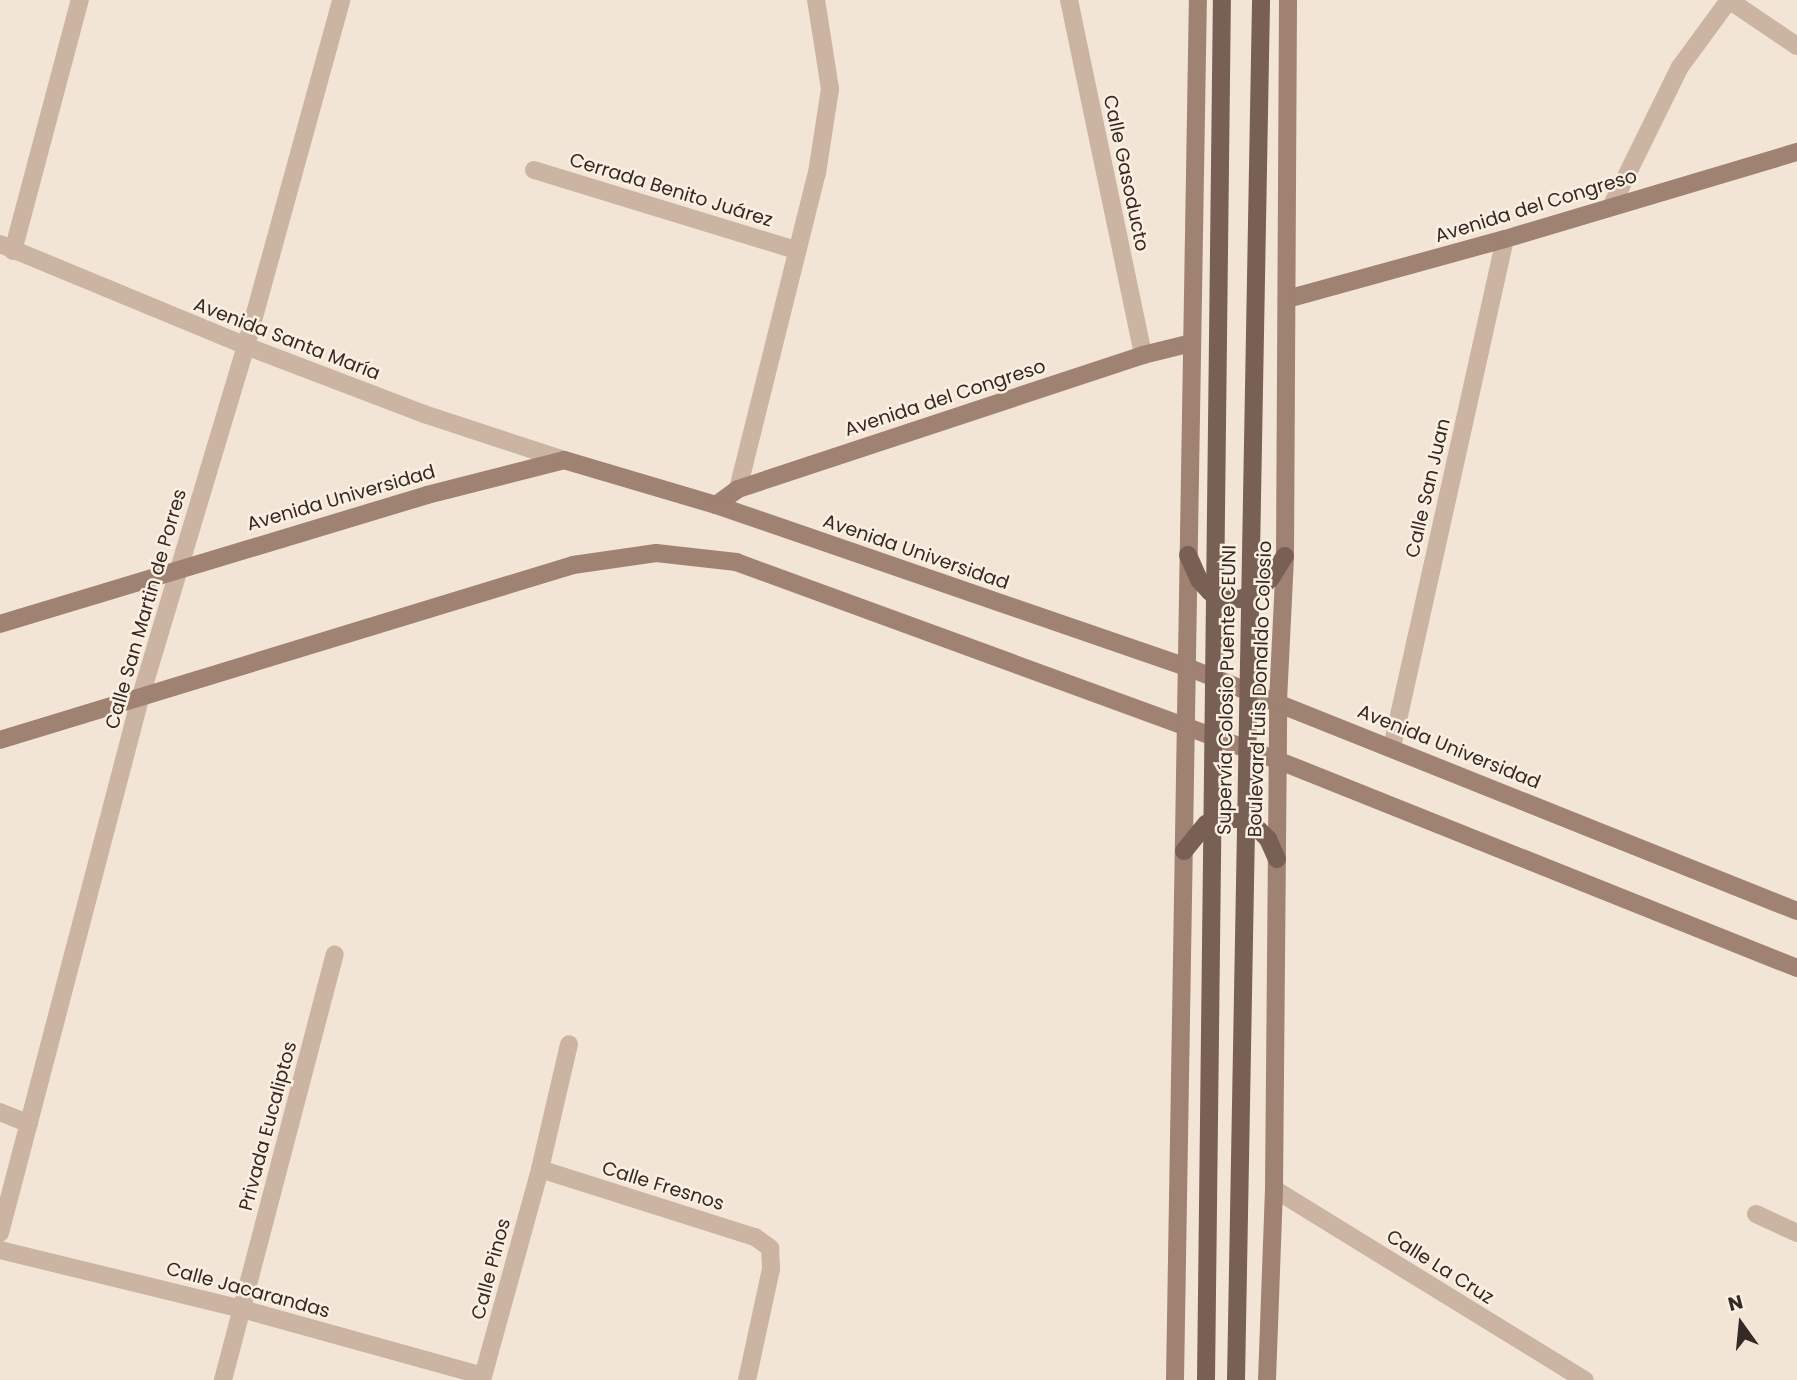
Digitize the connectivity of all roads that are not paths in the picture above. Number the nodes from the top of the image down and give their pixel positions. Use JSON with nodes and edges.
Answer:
{"nodes":[{"id":1,"x":80,"y":0,"type":"edge"},
{"id":2,"x":341,"y":0,"type":"edge"},
{"id":3,"x":816,"y":0,"type":"edge"},
{"id":4,"x":1069,"y":0,"type":"edge"},
{"id":5,"x":1198,"y":0,"type":"edge"},
{"id":6,"x":1222,"y":0,"type":"edge"},
{"id":7,"x":1261,"y":0,"type":"edge"},
{"id":8,"x":1287,"y":0,"type":"edge"},
{"id":9,"x":1729,"y":0,"type":"edge"},
{"id":10,"x":1797,"y":46,"type":"edge"},
{"id":11,"x":1797,"y":152,"type":"edge"},
{"id":12,"x":534,"y":170,"type":"dead end"},
{"id":13,"x":1612,"y":205,"type":"junction"},
{"id":14,"x":1505,"y":239,"type":"junction"},
{"id":15,"x":6,"y":247,"type":"edge"},
{"id":16,"x":796,"y":250,"type":"junction"},
{"id":17,"x":1287,"y":299,"type":"junction"},
{"id":18,"x":1192,"y":343,"type":"junction"},
{"id":19,"x":246,"y":346,"type":"junction"},
{"id":20,"x":1143,"y":355,"type":"junction"},
{"id":21,"x":564,"y":460,"type":"junction"},
{"id":22,"x":738,"y":489,"type":"junction"},
{"id":23,"x":716,"y":505,"type":"junction"},
{"id":24,"x":1188,"y":555,"type":"junction"},
{"id":25,"x":1285,"y":556,"type":"junction"},
{"id":26,"x":178,"y":568,"type":"junction"},
{"id":27,"x":0,"y":624,"type":"edge"},
{"id":28,"x":1187,"y":667,"type":"junction"},
{"id":29,"x":140,"y":699,"type":"junction"},
{"id":30,"x":1278,"y":701,"type":"junction"},
{"id":31,"x":1186,"y":727,"type":"junction"},
{"id":32,"x":0,"y":740,"type":"edge"},
{"id":33,"x":1392,"y":747,"type":"junction"},
{"id":34,"x":1277,"y":760,"type":"junction"},
{"id":35,"x":1184,"y":851,"type":"junction"},
{"id":36,"x":1276,"y":859,"type":"junction"},
{"id":37,"x":1797,"y":911,"type":"edge"},
{"id":38,"x":335,"y":954,"type":"dead end"},
{"id":39,"x":1797,"y":968,"type":"edge"},
{"id":40,"x":569,"y":1044,"type":"dead end"},
{"id":41,"x":0,"y":1112,"type":"edge"},
{"id":42,"x":29,"y":1124,"type":"junction"},
{"id":43,"x":540,"y":1169,"type":"junction"},
{"id":44,"x":1274,"y":1189,"type":"junction"},
{"id":45,"x":1756,"y":1214,"type":"dead end"},
{"id":46,"x":0,"y":1233,"type":"edge"},
{"id":47,"x":1797,"y":1233,"type":"edge"},
{"id":48,"x":0,"y":1250,"type":"edge"},
{"id":49,"x":242,"y":1308,"type":"junction"},
{"id":50,"x":483,"y":1378,"type":"edge"},
{"id":51,"x":223,"y":1380,"type":"edge"},
{"id":52,"x":747,"y":1380,"type":"edge"},
{"id":53,"x":1175,"y":1380,"type":"edge"},
{"id":54,"x":1206,"y":1380,"type":"edge"},
{"id":55,"x":1236,"y":1380,"type":"edge"},
{"id":56,"x":1268,"y":1380,"type":"edge"},
{"id":57,"x":1585,"y":1380,"type":"edge"}],
"edges":[{"from":1,"to":15,"type":"street"},
{"from":2,"to":19,"type":"street","name":"Calle San Martin de Porres"},
{"from":3,"to":16,"type":"street"},
{"from":4,"to":20,"type":"street","name":"Calle Gasoducto"},
{"from":5,"to":18,"type":"street"},
{"from":6,"to":54,"type":"main road","name":"Supervía Colosio Puente CEUNI","bridge":true},
{"from":7,"to":55,"type":"main road","name":"Supervía Colosio Puente CEUNI","bridge":true},
{"from":8,"to":17,"type":"street","name":"Boulevard Luis Donaldo Colosio"},
{"from":9,"to":10,"type":"street"},
{"from":9,"to":13,"type":"street"},
{"from":11,"to":13,"type":"street","name":"Avenida del Congreso"},
{"from":12,"to":16,"type":"street","name":"Cerrada Benito Juárez"},
{"from":13,"to":14,"type":"street","name":"Avenida del Congreso"},
{"from":14,"to":17,"type":"street","name":"Avenida del Congreso"},
{"from":14,"to":33,"type":"street","name":"Calle San Juan"},
{"from":15,"to":19,"type":"street","name":"Avenida Santa María"},
{"from":16,"to":22,"type":"street"},
{"from":17,"to":25,"type":"street","name":"Boulevard Luis Donaldo Colosio"},
{"from":18,"to":20,"type":"street","name":"Avenida del Congreso"},
{"from":18,"to":24,"type":"street"},
{"from":19,"to":21,"type":"street","name":"Avenida Santa María"},
{"from":19,"to":26,"type":"street","name":"Calle San Martin de Porres"},
{"from":20,"to":22,"type":"street","name":"Avenida del Congreso"},
{"from":21,"to":23,"type":"street","name":"Avenida Universidad"},
{"from":21,"to":26,"type":"street","name":"Avenida Universidad"},
{"from":22,"to":23,"type":"street","name":"Avenida del Congreso"},
{"from":23,"to":28,"type":"street","name":"Avenida Universidad"},
{"from":24,"to":25,"type":"main road"},
{"from":24,"to":28,"type":"street"},
{"from":25,"to":30,"type":"street","name":"Boulevard Luis Donaldo Colosio"},
{"from":26,"to":27,"type":"street","name":"Avenida Universidad"},
{"from":26,"to":29,"type":"street","name":"Calle San Martin de Porres"},
{"from":28,"to":30,"type":"street","name":"Avenida Universidad"},
{"from":28,"to":31,"type":"street"},
{"from":29,"to":31,"type":"street"},
{"from":29,"to":32,"type":"street"},
{"from":29,"to":42,"type":"street","name":"Calle San Martin de Porres"},
{"from":30,"to":33,"type":"street","name":"Avenida Universidad"},
{"from":30,"to":34,"type":"street","name":"Boulevard Luis Donaldo Colosio"},
{"from":31,"to":34,"type":"street"},
{"from":31,"to":35,"type":"street"},
{"from":33,"to":37,"type":"street","name":"Avenida Universidad"},
{"from":34,"to":36,"type":"street","name":"Boulevard Luis Donaldo Colosio"},
{"from":34,"to":39,"type":"street"},
{"from":35,"to":36,"type":"main road"},
{"from":35,"to":53,"type":"street"},
{"from":36,"to":44,"type":"street","name":"Boulevard Luis Donaldo Colosio"},
{"from":38,"to":49,"type":"street","name":"Privada Eucaliptos"},
{"from":40,"to":43,"type":"street","name":"Calle Pinos"},
{"from":41,"to":42,"type":"street"},
{"from":42,"to":46,"type":"street","name":"Calle San Martin de Porres"},
{"from":43,"to":50,"type":"street","name":"Calle Pinos"},
{"from":43,"to":52,"type":"street","name":"Calle Fresnos"},
{"from":44,"to":56,"type":"street","name":"Boulevard Luis Donaldo Colosio"},
{"from":44,"to":57,"type":"street","name":"Calle La Cruz"},
{"from":45,"to":47,"type":"street"},
{"from":48,"to":49,"type":"street","name":"Calle Jacarandas"},
{"from":49,"to":50,"type":"street","name":"Calle Jacarandas"},
{"from":49,"to":51,"type":"street","name":"Privada Eucaliptos"}]}
